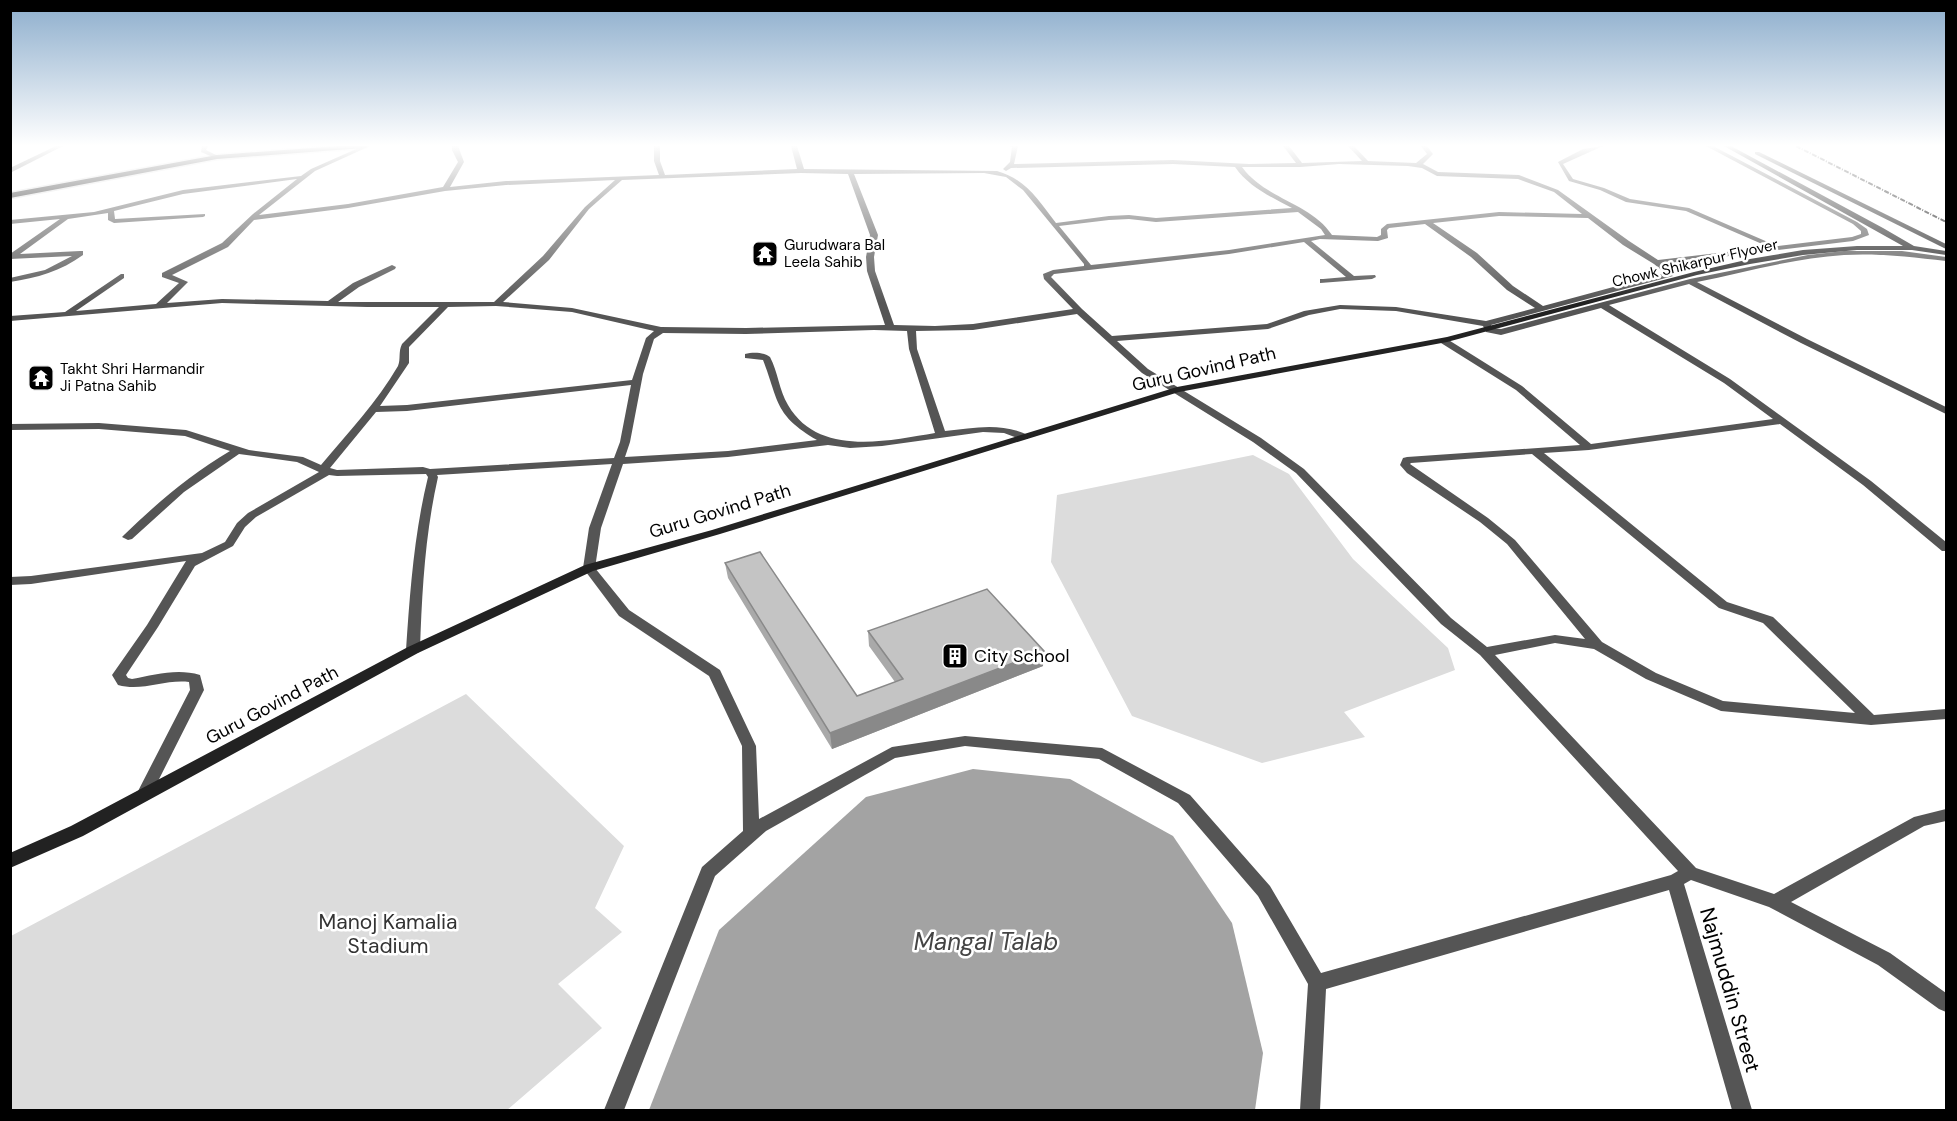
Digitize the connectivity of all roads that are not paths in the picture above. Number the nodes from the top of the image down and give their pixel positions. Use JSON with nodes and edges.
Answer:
{"nodes":[{"id":1,"x":158,"y":198,"type":"edge"},
{"id":2,"x":276,"y":198,"type":"edge"},
{"id":3,"x":392,"y":198,"type":"edge"},
{"id":4,"x":598,"y":198,"type":"edge"},
{"id":5,"x":860,"y":198,"type":"edge"},
{"id":6,"x":1034,"y":198,"type":"edge"},
{"id":7,"x":1280,"y":198,"type":"edge"},
{"id":8,"x":1566,"y":198,"type":"edge"},
{"id":9,"x":1622,"y":198,"type":"edge"},
{"id":10,"x":1806,"y":198,"type":"edge"},
{"id":11,"x":1824,"y":198,"type":"edge"},
{"id":12,"x":1849,"y":198,"type":"edge"},
{"id":13,"x":111,"y":210,"type":"junction"},
{"id":14,"x":1298,"y":210,"type":"junction"},
{"id":15,"x":203,"y":215,"type":"dead end"},
{"id":16,"x":1589,"y":216,"type":"junction"},
{"id":17,"x":68,"y":217,"type":"junction"},
{"id":18,"x":252,"y":218,"type":"junction"},
{"id":19,"x":10,"y":222,"type":"edge"},
{"id":20,"x":1427,"y":222,"type":"junction"},
{"id":21,"x":1054,"y":225,"type":"junction"},
{"id":22,"x":1330,"y":237,"type":"junction"},
{"id":23,"x":1306,"y":240,"type":"junction"},
{"id":24,"x":1777,"y":247,"type":"junction"},
{"id":25,"x":1947,"y":247,"type":"edge"},
{"id":26,"x":1912,"y":248,"type":"junction"},
{"id":27,"x":1947,"y":253,"type":"edge"},
{"id":28,"x":1947,"y":259,"type":"edge"},
{"id":29,"x":1657,"y":262,"type":"junction"},
{"id":30,"x":392,"y":267,"type":"dead end"},
{"id":31,"x":1087,"y":268,"type":"junction"},
{"id":32,"x":121,"y":276,"type":"dead end"},
{"id":33,"x":1372,"y":277,"type":"dead end"},
{"id":34,"x":1352,"y":278,"type":"junction"},
{"id":35,"x":10,"y":280,"type":"edge"},
{"id":36,"x":1323,"y":281,"type":"dead end"},
{"id":37,"x":1690,"y":281,"type":"junction"},
{"id":38,"x":330,"y":304,"type":"junction"},
{"id":39,"x":446,"y":304,"type":"junction"},
{"id":40,"x":496,"y":304,"type":"junction"},
{"id":41,"x":1602,"y":305,"type":"junction"},
{"id":42,"x":159,"y":306,"type":"junction"},
{"id":43,"x":1543,"y":310,"type":"junction"},
{"id":44,"x":1079,"y":311,"type":"junction"},
{"id":45,"x":68,"y":314,"type":"junction"},
{"id":46,"x":10,"y":319,"type":"edge"},
{"id":47,"x":890,"y":327,"type":"junction"},
{"id":48,"x":1487,"y":327,"type":"junction"},
{"id":49,"x":911,"y":328,"type":"junction"},
{"id":50,"x":661,"y":330,"type":"junction"},
{"id":51,"x":1111,"y":339,"type":"junction"},
{"id":52,"x":1444,"y":341,"type":"junction"},
{"id":53,"x":748,"y":356,"type":"dead end"},
{"id":54,"x":636,"y":381,"type":"junction"},
{"id":55,"x":1177,"y":390,"type":"junction"},
{"id":56,"x":373,"y":409,"type":"junction"},
{"id":57,"x":1947,"y":411,"type":"edge"},
{"id":58,"x":1782,"y":421,"type":"junction"},
{"id":59,"x":10,"y":427,"type":"edge"},
{"id":60,"x":941,"y":435,"type":"junction"},
{"id":61,"x":1024,"y":437,"type":"junction"},
{"id":62,"x":827,"y":442,"type":"junction"},
{"id":63,"x":1589,"y":447,"type":"junction"},
{"id":64,"x":238,"y":450,"type":"junction"},
{"id":65,"x":1533,"y":450,"type":"junction"},
{"id":66,"x":618,"y":461,"type":"junction"},
{"id":67,"x":326,"y":471,"type":"junction"},
{"id":68,"x":430,"y":472,"type":"junction"},
{"id":69,"x":128,"y":537,"type":"dead end"},
{"id":70,"x":1947,"y":548,"type":"edge"},
{"id":71,"x":212,"y":554,"type":"junction"},
{"id":72,"x":589,"y":568,"type":"junction"},
{"id":73,"x":10,"y":581,"type":"edge"},
{"id":74,"x":1597,"y":645,"type":"junction"},
{"id":75,"x":413,"y":650,"type":"junction"},
{"id":76,"x":1485,"y":652,"type":"junction"},
{"id":77,"x":1947,"y":714,"type":"edge"},
{"id":78,"x":1871,"y":720,"type":"junction"},
{"id":79,"x":144,"y":795,"type":"junction"},
{"id":80,"x":1947,"y":815,"type":"edge"},
{"id":81,"x":751,"y":834,"type":"junction"},
{"id":82,"x":10,"y":861,"type":"edge"},
{"id":83,"x":1683,"y":877,"type":"junction"},
{"id":84,"x":1775,"y":902,"type":"junction"},
{"id":85,"x":1317,"y":983,"type":"junction"},
{"id":86,"x":1947,"y":1003,"type":"edge"},
{"id":87,"x":614,"y":1110,"type":"edge"},
{"id":88,"x":1310,"y":1110,"type":"edge"},
{"id":89,"x":1742,"y":1110,"type":"edge"}],
"edges":[{"from":1,"to":13,"type":"street"},
{"from":2,"to":18,"type":"street"},
{"from":3,"to":18,"type":"street"},
{"from":4,"to":40,"type":"street"},
{"from":5,"to":47,"type":"street"},
{"from":6,"to":21,"type":"street"},
{"from":7,"to":14,"type":"street"},
{"from":8,"to":16,"type":"street"},
{"from":9,"to":24,"type":"street"},
{"from":10,"to":24,"type":"street"},
{"from":11,"to":26,"type":"street","name":"Chowk Shikarpur Flyover"},
{"from":12,"to":25,"type":"street"},
{"from":13,"to":15,"type":"street"},
{"from":13,"to":17,"type":"street"},
{"from":14,"to":21,"type":"street"},
{"from":14,"to":22,"type":"street"},
{"from":16,"to":20,"type":"street"},
{"from":16,"to":29,"type":"street"},
{"from":17,"to":19,"type":"street"},
{"from":17,"to":35,"type":"street"},
{"from":18,"to":42,"type":"street"},
{"from":20,"to":22,"type":"street"},
{"from":20,"to":43,"type":"street"},
{"from":21,"to":31,"type":"street"},
{"from":22,"to":23,"type":"street"},
{"from":23,"to":31,"type":"street"},
{"from":23,"to":34,"type":"street"},
{"from":24,"to":29,"type":"street"},
{"from":26,"to":27,"type":"street","name":"Chowk Shikarpur Flyover"},
{"from":26,"to":48,"type":"street","name":"Chowk Shikarpur Flyover"},
{"from":28,"to":37,"type":"street"},
{"from":29,"to":43,"type":"street"},
{"from":30,"to":38,"type":"street"},
{"from":31,"to":44,"type":"street"},
{"from":32,"to":45,"type":"street"},
{"from":33,"to":34,"type":"street"},
{"from":34,"to":36,"type":"street"},
{"from":37,"to":41,"type":"street"},
{"from":37,"to":57,"type":"street"},
{"from":38,"to":39,"type":"street"},
{"from":38,"to":42,"type":"street"},
{"from":39,"to":40,"type":"street"},
{"from":39,"to":56,"type":"street"},
{"from":40,"to":50,"type":"street"},
{"from":41,"to":48,"type":"street"},
{"from":41,"to":58,"type":"street"},
{"from":42,"to":45,"type":"street"},
{"from":43,"to":48,"type":"street"},
{"from":44,"to":49,"type":"street"},
{"from":44,"to":51,"type":"street"},
{"from":45,"to":46,"type":"street"},
{"from":47,"to":49,"type":"street"},
{"from":47,"to":50,"type":"street"},
{"from":48,"to":51,"type":"street"},
{"from":48,"to":52,"type":"street","name":"Guru Govind Path"},
{"from":49,"to":60,"type":"street"},
{"from":50,"to":54,"type":"street"},
{"from":51,"to":55,"type":"street"},
{"from":52,"to":55,"type":"street","name":"Guru Govind Path"},
{"from":52,"to":63,"type":"street"},
{"from":53,"to":62,"type":"street"},
{"from":54,"to":56,"type":"street"},
{"from":54,"to":66,"type":"street"},
{"from":55,"to":61,"type":"street","name":"Guru Govind Path"},
{"from":55,"to":76,"type":"street"},
{"from":56,"to":67,"type":"street"},
{"from":58,"to":63,"type":"street"},
{"from":58,"to":70,"type":"street"},
{"from":59,"to":64,"type":"street"},
{"from":60,"to":61,"type":"street"},
{"from":60,"to":62,"type":"street"},
{"from":61,"to":72,"type":"street","name":"Guru Govind Path"},
{"from":62,"to":66,"type":"street"},
{"from":63,"to":65,"type":"street"},
{"from":64,"to":67,"type":"street"},
{"from":64,"to":69,"type":"street"},
{"from":65,"to":74,"type":"street"},
{"from":65,"to":78,"type":"street"},
{"from":66,"to":68,"type":"street"},
{"from":66,"to":72,"type":"street"},
{"from":67,"to":68,"type":"street"},
{"from":67,"to":71,"type":"street"},
{"from":68,"to":75,"type":"street"},
{"from":71,"to":73,"type":"street"},
{"from":71,"to":79,"type":"street"},
{"from":72,"to":75,"type":"street","name":"Guru Govind Path"},
{"from":72,"to":81,"type":"street"},
{"from":74,"to":76,"type":"street"},
{"from":74,"to":78,"type":"street"},
{"from":75,"to":79,"type":"street","name":"Guru Govind Path"},
{"from":76,"to":83,"type":"street"},
{"from":77,"to":78,"type":"street"},
{"from":79,"to":82,"type":"street","name":"Guru Govind Path"},
{"from":80,"to":84,"type":"street"},
{"from":81,"to":85,"type":"street"},
{"from":81,"to":87,"type":"street"},
{"from":83,"to":84,"type":"street"},
{"from":83,"to":85,"type":"street"},
{"from":83,"to":89,"type":"street","name":"Najmuddin Street"},
{"from":84,"to":86,"type":"street"},
{"from":85,"to":88,"type":"street"}]}
